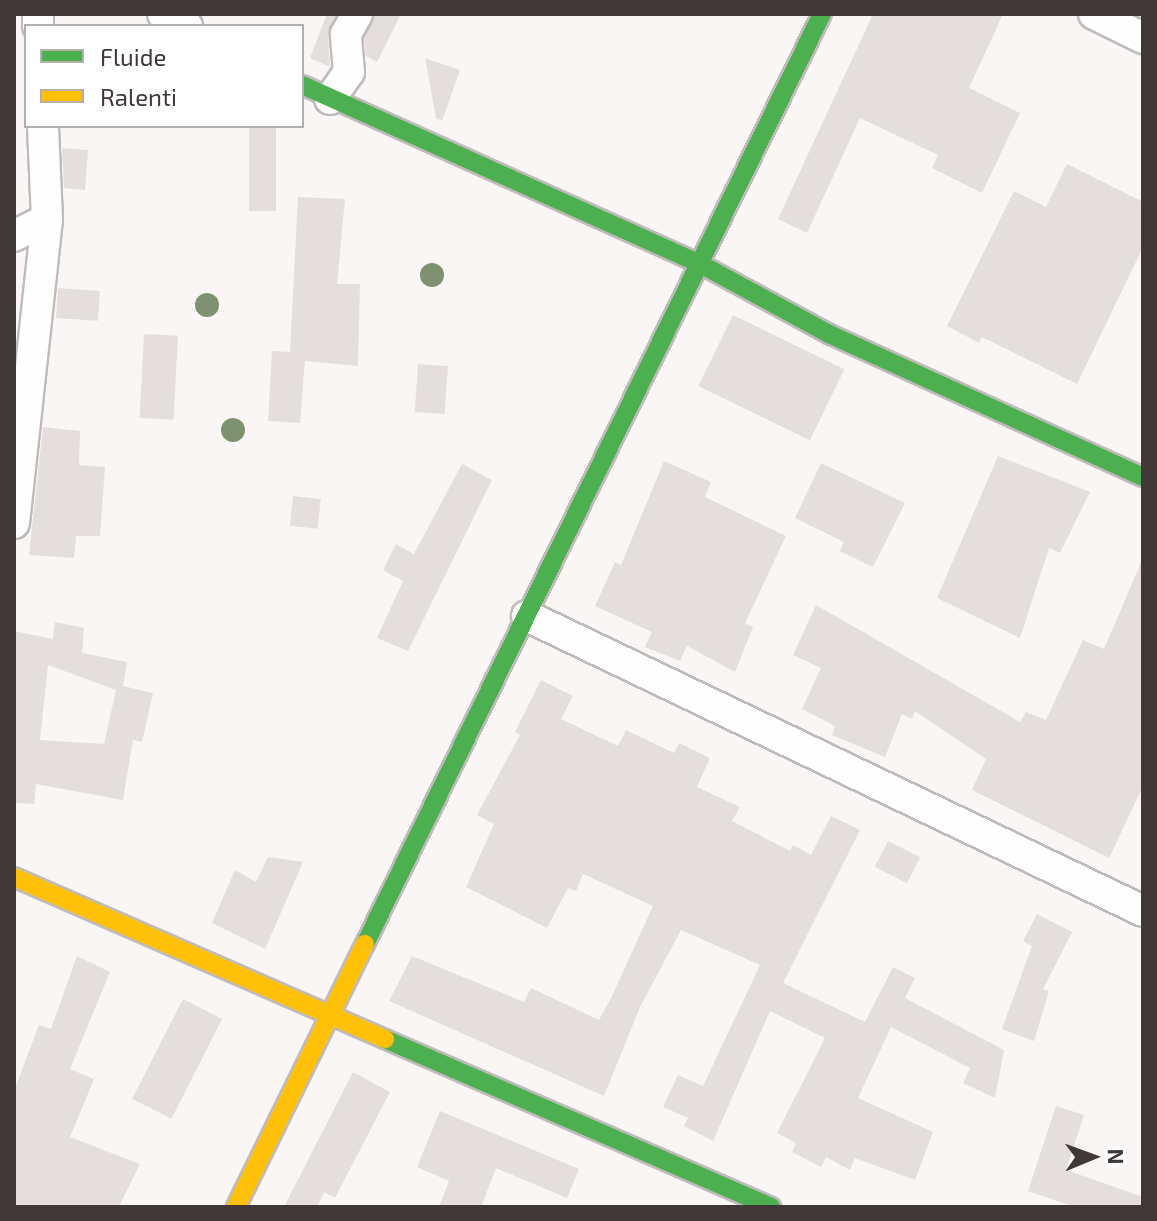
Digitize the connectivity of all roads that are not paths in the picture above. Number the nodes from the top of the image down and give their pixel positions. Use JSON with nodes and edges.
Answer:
{"nodes":[{"id":1,"x":163,"y":14,"type":"edge"},
{"id":2,"x":357,"y":14,"type":"edge"},
{"id":3,"x":822,"y":14,"type":"edge"},
{"id":4,"x":1094,"y":14,"type":"edge"},
{"id":5,"x":183,"y":24,"type":"edge"},
{"id":6,"x":1143,"y":38,"type":"edge"},
{"id":7,"x":304,"y":86,"type":"edge"},
{"id":8,"x":330,"y":99,"type":"junction"},
{"id":9,"x":43,"y":128,"type":"edge"},
{"id":10,"x":47,"y":219,"type":"junction"},
{"id":11,"x":14,"y":236,"type":"edge"},
{"id":12,"x":702,"y":265,"type":"junction"},
{"id":13,"x":1143,"y":477,"type":"edge"},
{"id":14,"x":14,"y":523,"type":"edge"},
{"id":15,"x":527,"y":616,"type":"junction"},
{"id":16,"x":14,"y":877,"type":"edge"},
{"id":17,"x":1143,"y":911,"type":"edge"},
{"id":18,"x":329,"y":1018,"type":"junction"},
{"id":19,"x":236,"y":1207,"type":"edge"},
{"id":20,"x":771,"y":1207,"type":"edge"}],
"edges":[{"from":1,"to":5,"type":"street"},
{"from":2,"to":8,"type":"street"},
{"from":3,"to":12,"type":"street"},
{"from":4,"to":6,"type":"street"},
{"from":7,"to":8,"type":"street"},
{"from":8,"to":12,"type":"street"},
{"from":9,"to":10,"type":"street"},
{"from":10,"to":11,"type":"street"},
{"from":10,"to":14,"type":"street"},
{"from":12,"to":13,"type":"street"},
{"from":12,"to":15,"type":"street"},
{"from":15,"to":17,"type":"street"},
{"from":15,"to":18,"type":"street"},
{"from":16,"to":18,"type":"street"},
{"from":18,"to":19,"type":"street"},
{"from":18,"to":20,"type":"street"}]}
